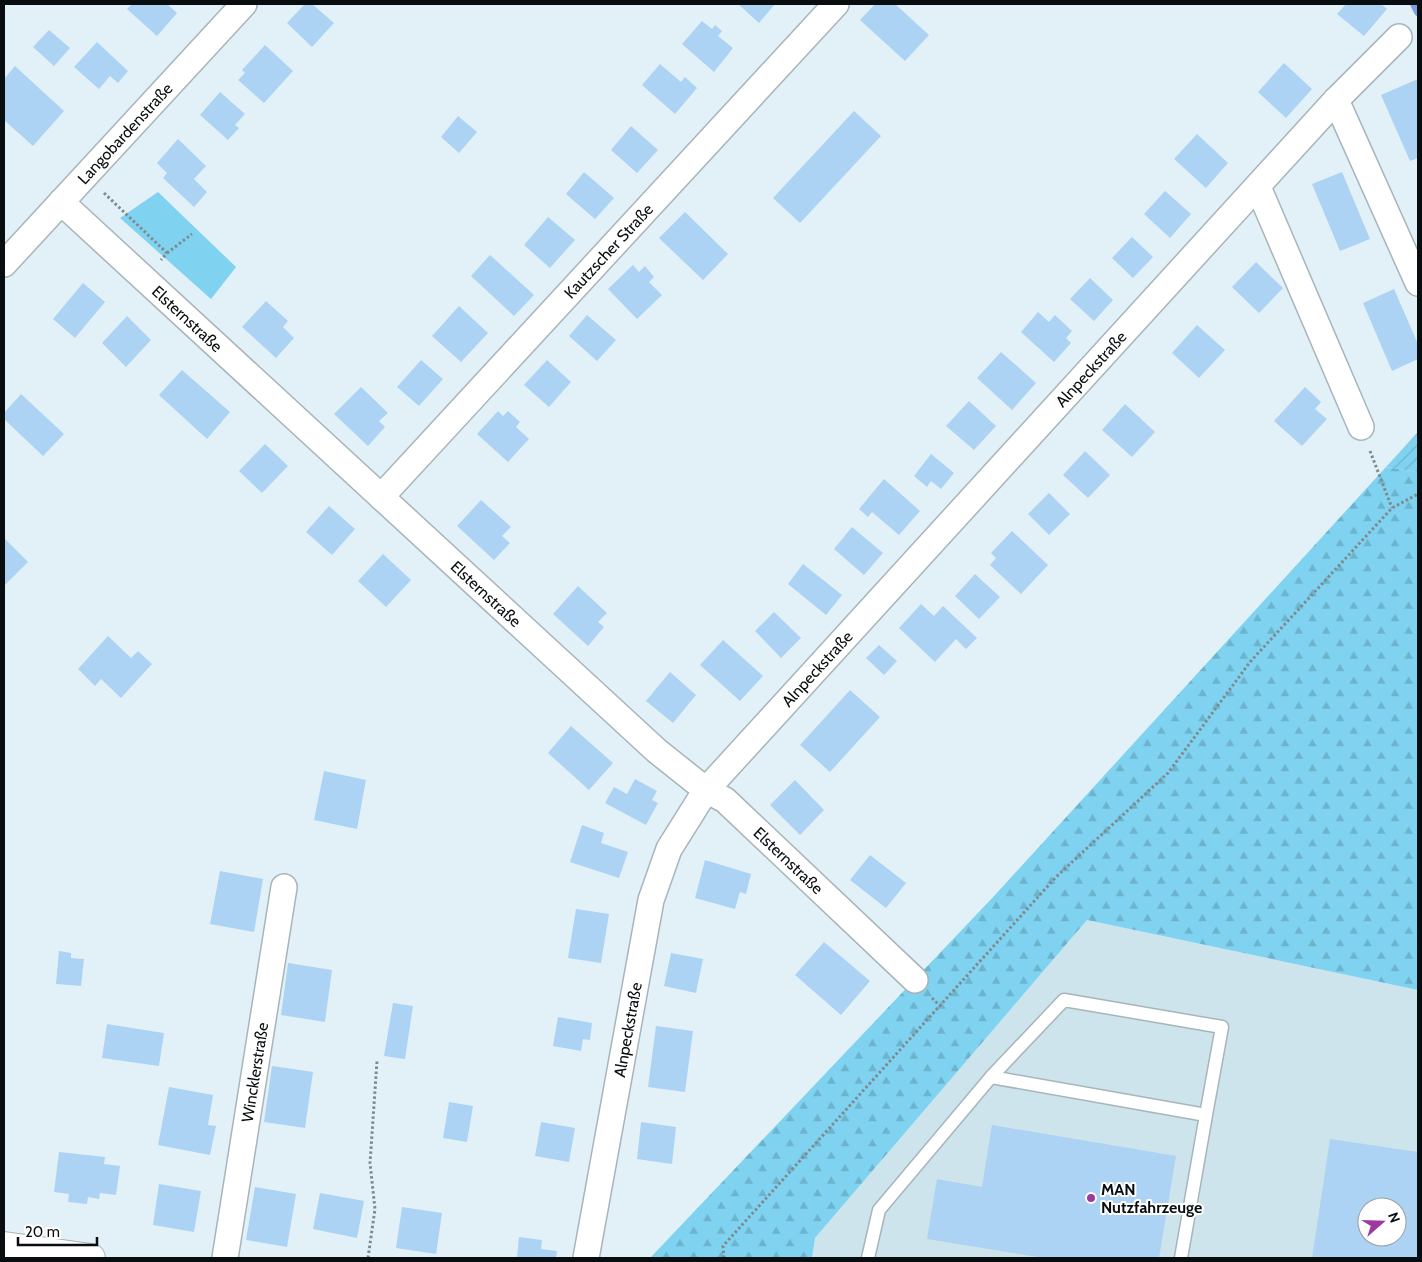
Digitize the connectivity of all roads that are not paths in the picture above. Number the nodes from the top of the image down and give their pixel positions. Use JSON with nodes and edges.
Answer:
{"nodes":[{"id":1,"x":244,"y":4,"type":"edge"},
{"id":2,"x":836,"y":4,"type":"edge"},
{"id":3,"x":1399,"y":37,"type":"dead end"},
{"id":4,"x":1336,"y":100,"type":"junction"},
{"id":5,"x":1258,"y":186,"type":"junction"},
{"id":6,"x":61,"y":202,"type":"junction"},
{"id":7,"x":4,"y":264,"type":"edge"},
{"id":8,"x":1418,"y":283,"type":"edge"},
{"id":9,"x":1361,"y":427,"type":"road end"},
{"id":10,"x":381,"y":497,"type":"junction"},
{"id":11,"x":706,"y":790,"type":"junction"},
{"id":12,"x":284,"y":887,"type":"dead end"},
{"id":13,"x":915,"y":980,"type":"dead end"},
{"id":14,"x":990,"y":1077,"type":"junction"},
{"id":15,"x":1206,"y":1114,"type":"junction"},
{"id":16,"x":4,"y":1246,"type":"edge"},
{"id":17,"x":91,"y":1258,"type":"edge"},
{"id":18,"x":225,"y":1258,"type":"edge"},
{"id":19,"x":586,"y":1258,"type":"edge"},
{"id":20,"x":868,"y":1258,"type":"edge"},
{"id":21,"x":1181,"y":1258,"type":"edge"}],
"edges":[{"from":1,"to":6,"type":"street","name":"Langobardenstraße"},
{"from":2,"to":10,"type":"street","name":"Kautzscher Straße"},
{"from":3,"to":4,"type":"street","name":"Alnpeckstraße"},
{"from":4,"to":5,"type":"street","name":"Alnpeckstraße"},
{"from":4,"to":8,"type":"street"},
{"from":5,"to":9,"type":"street"},
{"from":5,"to":11,"type":"street","name":"Alnpeckstraße"},
{"from":6,"to":7,"type":"street","name":"Langobardenstraße"},
{"from":6,"to":10,"type":"street","name":"Elsternstraße"},
{"from":10,"to":11,"type":"street","name":"Elsternstraße"},
{"from":11,"to":13,"type":"street","name":"Elsternstraße"},
{"from":11,"to":19,"type":"street","name":"Alnpeckstraße"},
{"from":12,"to":18,"type":"street","name":"Wincklerstraße"},
{"from":14,"to":15,"type":"lane"},
{"from":14,"to":15,"type":"lane"},
{"from":14,"to":20,"type":"lane"},
{"from":15,"to":21,"type":"lane"},
{"from":16,"to":17,"type":"street"}]}
